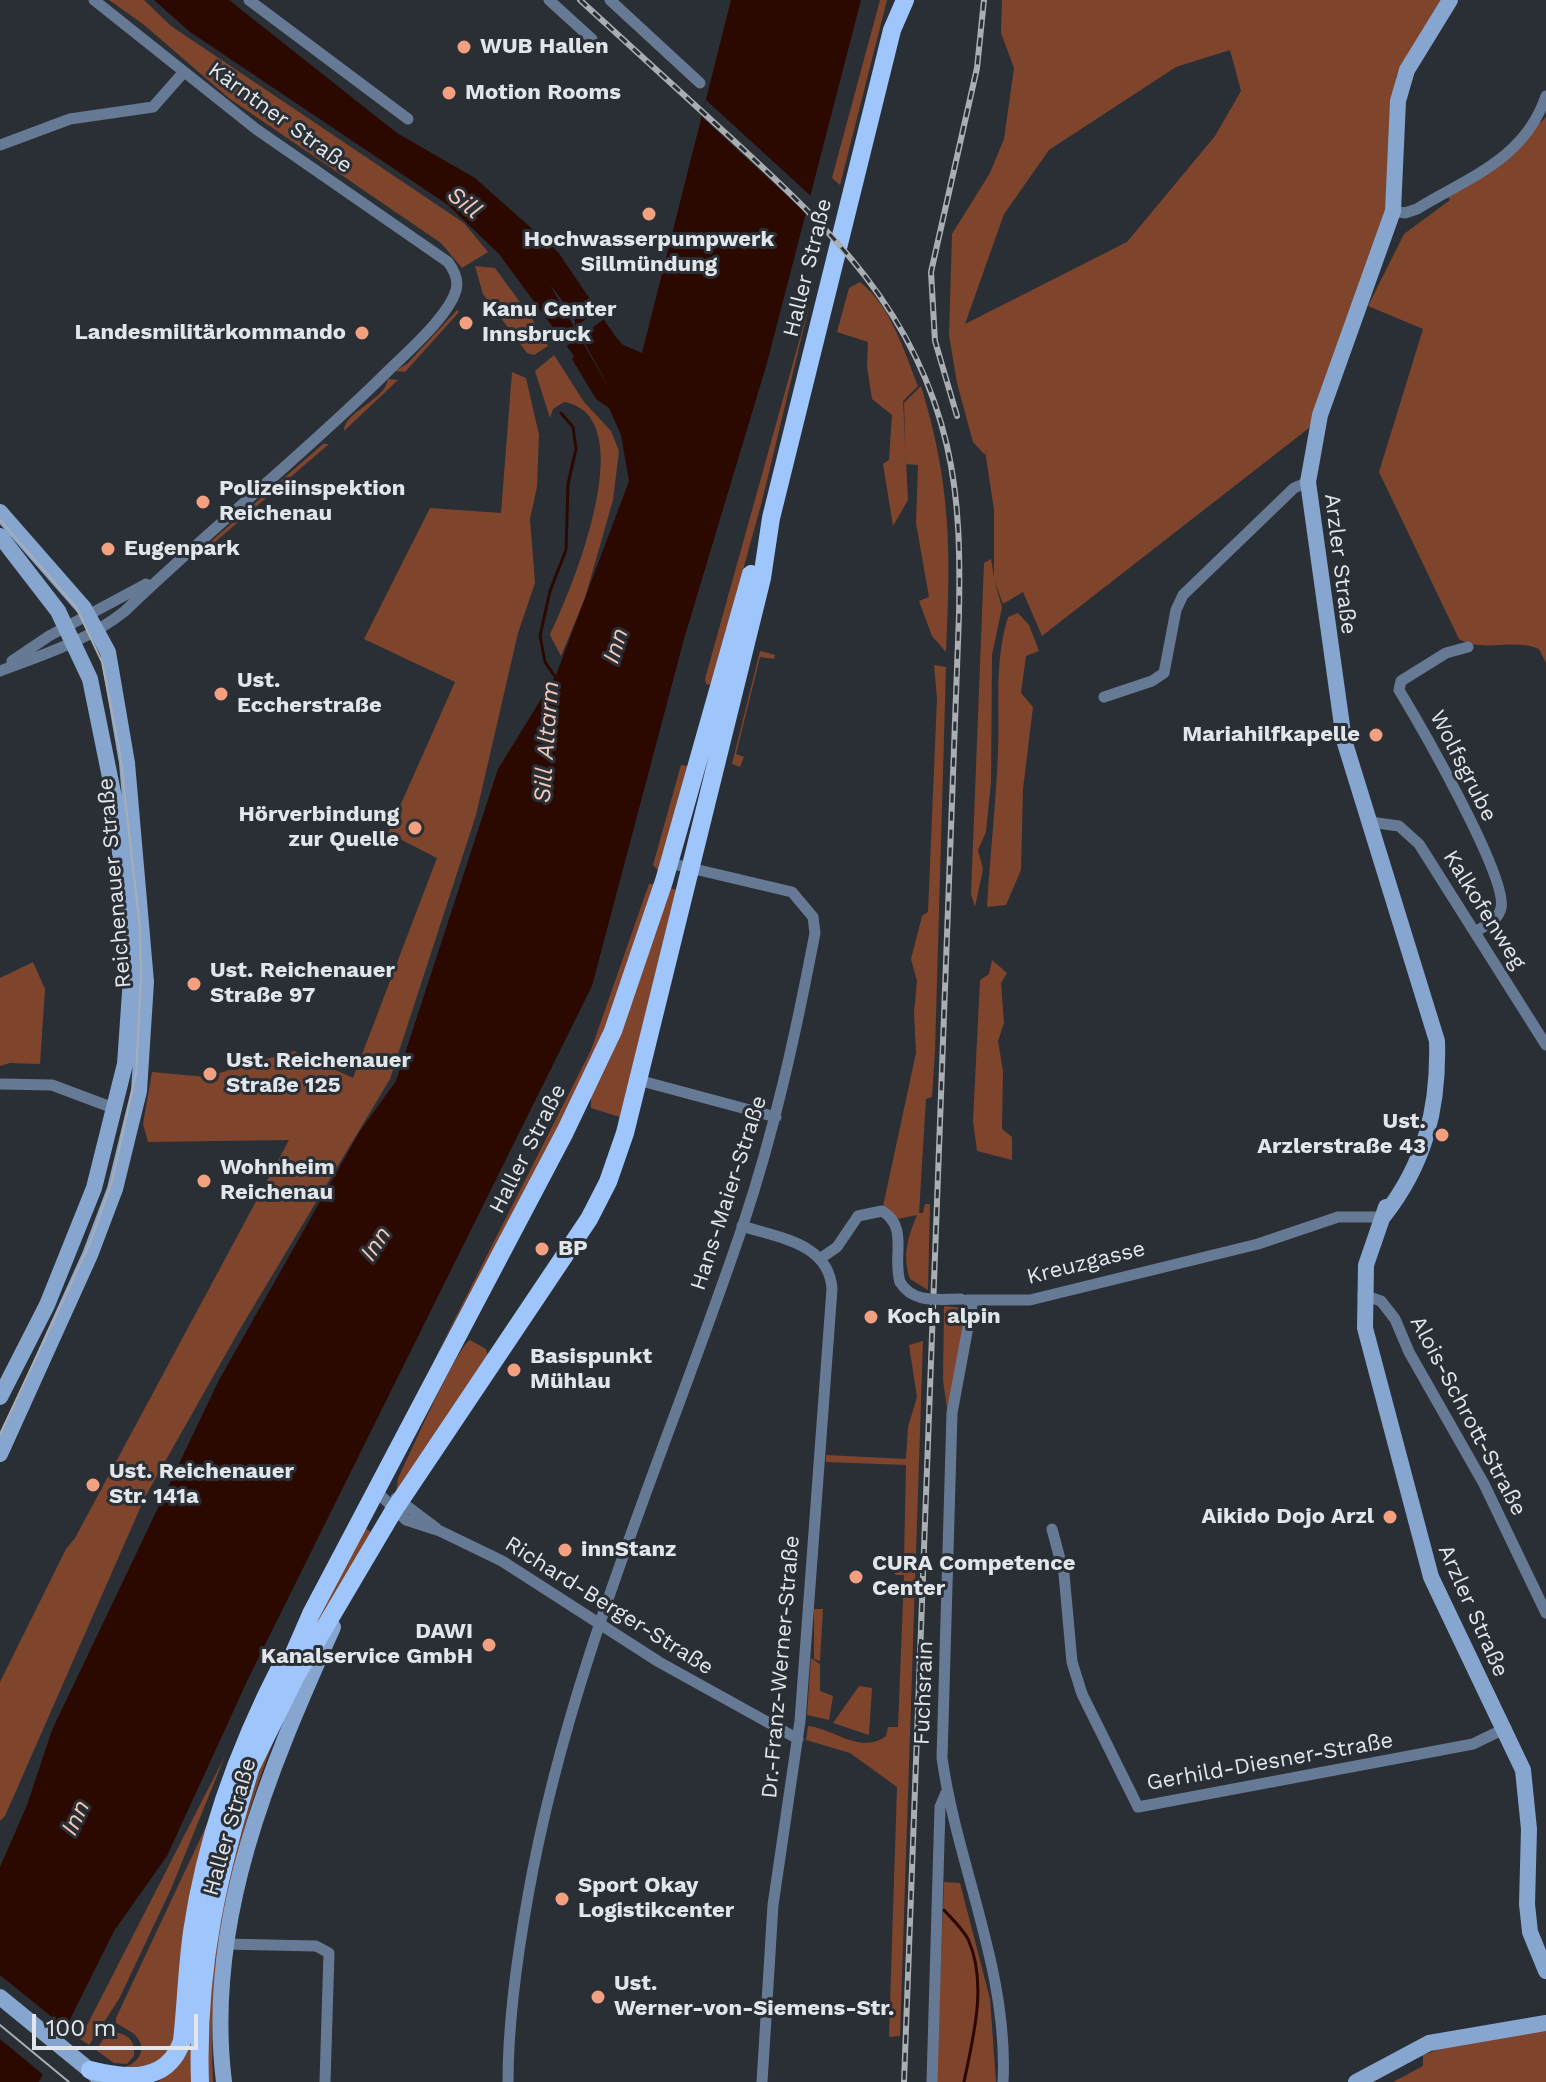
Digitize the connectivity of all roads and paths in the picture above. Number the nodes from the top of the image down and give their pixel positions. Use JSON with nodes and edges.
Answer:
{"nodes":[{"id":1,"x":94,"y":0,"type":"edge"},
{"id":2,"x":249,"y":0,"type":"edge"},
{"id":3,"x":549,"y":0,"type":"edge"},
{"id":4,"x":610,"y":0,"type":"edge"},
{"id":5,"x":895,"y":0,"type":"edge"},
{"id":6,"x":905,"y":0,"type":"edge"},
{"id":7,"x":1450,"y":0,"type":"edge"},
{"id":8,"x":892,"y":30,"type":"junction"},
{"id":9,"x":592,"y":39,"type":"dead end"},
{"id":10,"x":183,"y":73,"type":"junction"},
{"id":11,"x":700,"y":83,"type":"dead end"},
{"id":12,"x":1546,"y":96,"type":"edge"},
{"id":13,"x":408,"y":119,"type":"dead end"},
{"id":14,"x":0,"y":145,"type":"edge"},
{"id":15,"x":1393,"y":211,"type":"junction"},
{"id":16,"x":1308,"y":482,"type":"junction"},
{"id":17,"x":0,"y":512,"type":"edge"},
{"id":18,"x":771,"y":518,"type":"junction"},
{"id":19,"x":0,"y":536,"type":"edge"},
{"id":20,"x":94,"y":622,"type":"junction"},
{"id":21,"x":70,"y":634,"type":"junction"},
{"id":22,"x":1468,"y":647,"type":"dead end"},
{"id":23,"x":2,"y":670,"type":"edge"},
{"id":24,"x":1104,"y":697,"type":"dead end"},
{"id":25,"x":1370,"y":822,"type":"junction"},
{"id":26,"x":669,"y":863,"type":"junction"},
{"id":27,"x":691,"y":868,"type":"junction"},
{"id":28,"x":1475,"y":932,"type":"junction"},
{"id":29,"x":1546,"y":1045,"type":"edge"},
{"id":30,"x":638,"y":1080,"type":"junction"},
{"id":31,"x":0,"y":1084,"type":"edge"},
{"id":32,"x":116,"y":1109,"type":"junction"},
{"id":33,"x":776,"y":1117,"type":"junction"},
{"id":34,"x":132,"y":1125,"type":"junction"},
{"id":35,"x":1383,"y":1217,"type":"junction"},
{"id":36,"x":742,"y":1226,"type":"junction"},
{"id":37,"x":821,"y":1258,"type":"junction"},
{"id":38,"x":1363,"y":1295,"type":"junction"},
{"id":39,"x":967,"y":1300,"type":"junction"},
{"id":40,"x":0,"y":1397,"type":"edge"},
{"id":41,"x":0,"y":1454,"type":"edge"},
{"id":42,"x":376,"y":1491,"type":"junction"},
{"id":43,"x":397,"y":1504,"type":"junction"},
{"id":44,"x":1052,"y":1529,"type":"dead end"},
{"id":45,"x":344,"y":1600,"type":"junction"},
{"id":46,"x":1546,"y":1613,"type":"edge"},
{"id":47,"x":311,"y":1614,"type":"junction"},
{"id":48,"x":598,"y":1625,"type":"junction"},
{"id":49,"x":1506,"y":1728,"type":"junction"},
{"id":50,"x":798,"y":1739,"type":"junction"},
{"id":51,"x":250,"y":1770,"type":"junction"},
{"id":52,"x":947,"y":1793,"type":"junction"},
{"id":53,"x":225,"y":1944,"type":"junction"},
{"id":54,"x":1546,"y":1971,"type":"edge"},
{"id":55,"x":0,"y":1997,"type":"edge"},
{"id":56,"x":1546,"y":2023,"type":"edge"},
{"id":57,"x":97,"y":2076,"type":"edge"},
{"id":58,"x":200,"y":2082,"type":"edge"},
{"id":59,"x":224,"y":2082,"type":"edge"},
{"id":60,"x":325,"y":2082,"type":"edge"},
{"id":61,"x":508,"y":2082,"type":"edge"},
{"id":62,"x":762,"y":2082,"type":"edge"},
{"id":63,"x":932,"y":2082,"type":"edge"},
{"id":64,"x":1003,"y":2082,"type":"edge"},
{"id":65,"x":1356,"y":2082,"type":"edge"}],
"edges":[{"from":1,"to":10,"type":"street","name":"Kärntner Straße"},
{"from":2,"to":13,"type":"street"},
{"from":3,"to":9,"type":"street"},
{"from":4,"to":11,"type":"street"},
{"from":5,"to":8,"type":"main road","name":"Haller Straße"},
{"from":6,"to":8,"type":"main road","name":"Haller Straße"},
{"from":7,"to":15,"type":"main road","name":"Arzler Straße"},
{"from":8,"to":18,"type":"main road","name":"Haller Straße"},
{"from":10,"to":14,"type":"street"},
{"from":10,"to":20,"type":"street","name":"Kärntner Straße"},
{"from":12,"to":15,"type":"street"},
{"from":15,"to":16,"type":"main road","name":"Arzler Straße"},
{"from":16,"to":24,"type":"street"},
{"from":16,"to":25,"type":"main road","name":"Arzler Straße"},
{"from":17,"to":20,"type":"main road","name":"Reichenauer Straße"},
{"from":18,"to":26,"type":"main road","name":"Haller Straße"},
{"from":18,"to":27,"type":"main road","name":"Haller Straße"},
{"from":19,"to":21,"type":"main road","name":"Reichenauer Straße"},
{"from":20,"to":21,"type":"street"},
{"from":20,"to":34,"type":"main road","name":"Reichenauer Straße"},
{"from":21,"to":23,"type":"street"},
{"from":21,"to":32,"type":"main road","name":"Reichenauer Straße"},
{"from":22,"to":28,"type":"street","name":"Wolfsgrube"},
{"from":25,"to":28,"type":"street","name":"Kalkofenweg"},
{"from":25,"to":35,"type":"main road","name":"Arzler Straße"},
{"from":26,"to":27,"type":"street","name":"Hans-Maier-Straße"},
{"from":26,"to":42,"type":"main road","name":"Haller Straße"},
{"from":27,"to":30,"type":"main road","name":"Haller Straße"},
{"from":27,"to":33,"type":"street","name":"Hans-Maier-Straße"},
{"from":28,"to":29,"type":"street","name":"Kalkofenweg"},
{"from":30,"to":33,"type":"street"},
{"from":30,"to":43,"type":"main road","name":"Haller Straße"},
{"from":31,"to":32,"type":"street"},
{"from":32,"to":34,"type":"main road"},
{"from":32,"to":40,"type":"main road","name":"Reichenauer Straße"},
{"from":33,"to":36,"type":"street","name":"Hans-Maier-Straße"},
{"from":34,"to":41,"type":"main road","name":"Reichenauer Straße"},
{"from":35,"to":38,"type":"main road","name":"Arzler Straße"},
{"from":35,"to":39,"type":"street","name":"Kreuzgasse"},
{"from":36,"to":37,"type":"street"},
{"from":36,"to":48,"type":"street","name":"Hans-Maier-Straße"},
{"from":37,"to":39,"type":"street","name":"Kreuzgasse","bridge":true},
{"from":37,"to":50,"type":"street","name":"Dr.-Franz-Werner-Straße"},
{"from":38,"to":46,"type":"street","name":"Alois-Schrott-Straße"},
{"from":38,"to":49,"type":"main road","name":"Arzler Straße"},
{"from":39,"to":52,"type":"street","name":"Fuchsrain"},
{"from":42,"to":43,"type":"street","name":"Richard-Berger-Straße"},
{"from":42,"to":47,"type":"main road","name":"Haller Straße"},
{"from":43,"to":45,"type":"main road","name":"Haller Straße"},
{"from":43,"to":48,"type":"street","name":"Richard-Berger-Straße"},
{"from":44,"to":49,"type":"street","name":"Gerhild-Diesner-Straße"},
{"from":45,"to":51,"type":"main road","name":"Haller Straße"},
{"from":45,"to":53,"type":"main road","name":"Haller Straße"},
{"from":47,"to":51,"type":"main road","name":"Haller Straße"},
{"from":47,"to":57,"type":"main road"},
{"from":48,"to":50,"type":"street","name":"Richard-Berger-Straße"},
{"from":48,"to":61,"type":"street","name":"Hans-Maier-Straße"},
{"from":49,"to":54,"type":"main road","name":"Arzler Straße"},
{"from":50,"to":62,"type":"street","name":"Dr.-Franz-Werner-Straße"},
{"from":51,"to":58,"type":"main road","name":"Haller Straße"},
{"from":52,"to":63,"type":"street"},
{"from":52,"to":64,"type":"street","name":"Fuchsrain"},
{"from":53,"to":59,"type":"main road","name":"Haller Straße"},
{"from":53,"to":60,"type":"street"},
{"from":55,"to":57,"type":"main road"},
{"from":56,"to":65,"type":"main road"}]}
